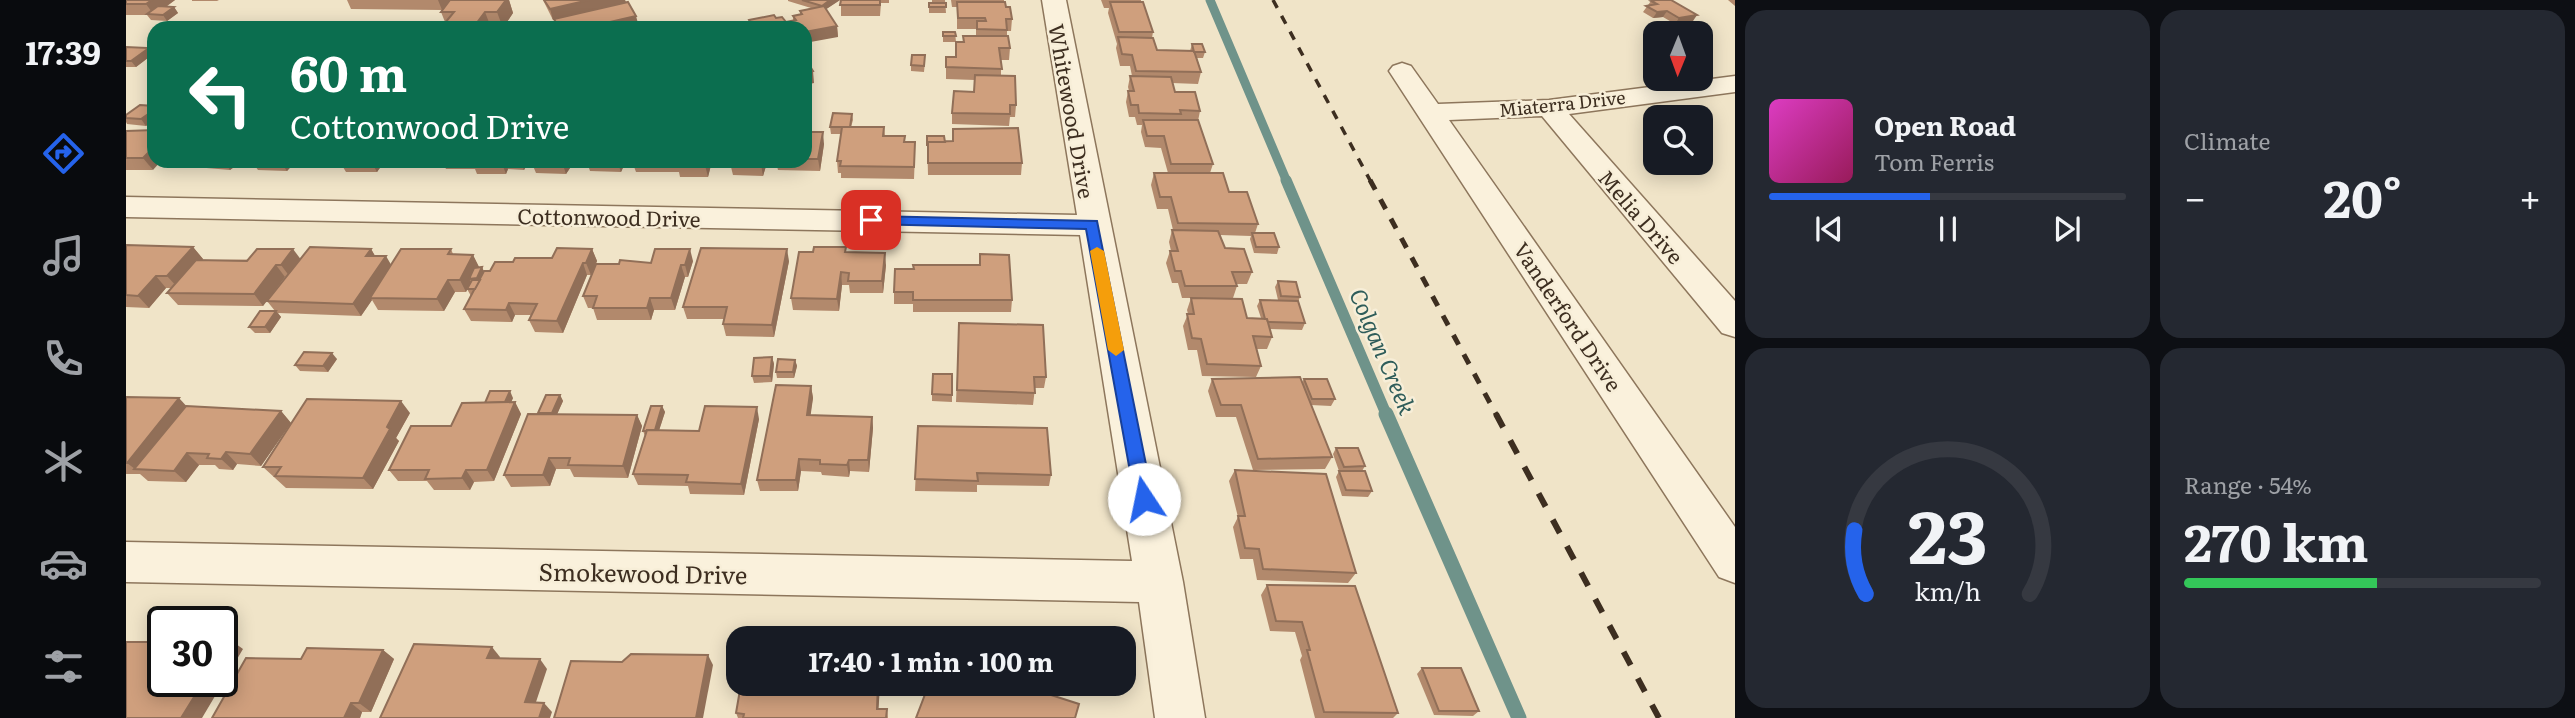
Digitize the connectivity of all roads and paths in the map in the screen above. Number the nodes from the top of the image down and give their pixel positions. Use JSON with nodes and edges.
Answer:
{"nodes":[{"id":1,"x":1054,"y":0,"type":"edge"},
{"id":2,"x":1402,"y":71,"type":"dead end"},
{"id":3,"x":1735,"y":84,"type":"edge"},
{"id":4,"x":1549,"y":108,"type":"junction"},
{"id":5,"x":1431,"y":112,"type":"junction"},
{"id":6,"x":126,"y":207,"type":"edge"},
{"id":7,"x":1092,"y":225,"type":"junction"},
{"id":8,"x":1735,"y":324,"type":"edge"},
{"id":9,"x":126,"y":562,"type":"edge"},
{"id":10,"x":1735,"y":563,"type":"edge"},
{"id":11,"x":1160,"y":582,"type":"junction"},
{"id":12,"x":1180,"y":718,"type":"edge"}],
"edges":[{"from":1,"to":7,"type":"street","name":"Whitewood Drive"},
{"from":2,"to":5,"type":"street","name":"Vanderford Drive"},
{"from":3,"to":4,"type":"street","name":"Miaterra Drive"},
{"from":4,"to":5,"type":"street","name":"Miaterra Drive"},
{"from":4,"to":8,"type":"street","name":"Melia Drive"},
{"from":5,"to":10,"type":"street","name":"Vanderford Drive"},
{"from":6,"to":7,"type":"street","name":"Cottonwood Drive"},
{"from":7,"to":11,"type":"street","name":"Whitewood Drive"},
{"from":9,"to":11,"type":"street","name":"Smokewood Drive"},
{"from":11,"to":12,"type":"street","name":"Whitewood Drive"}]}
